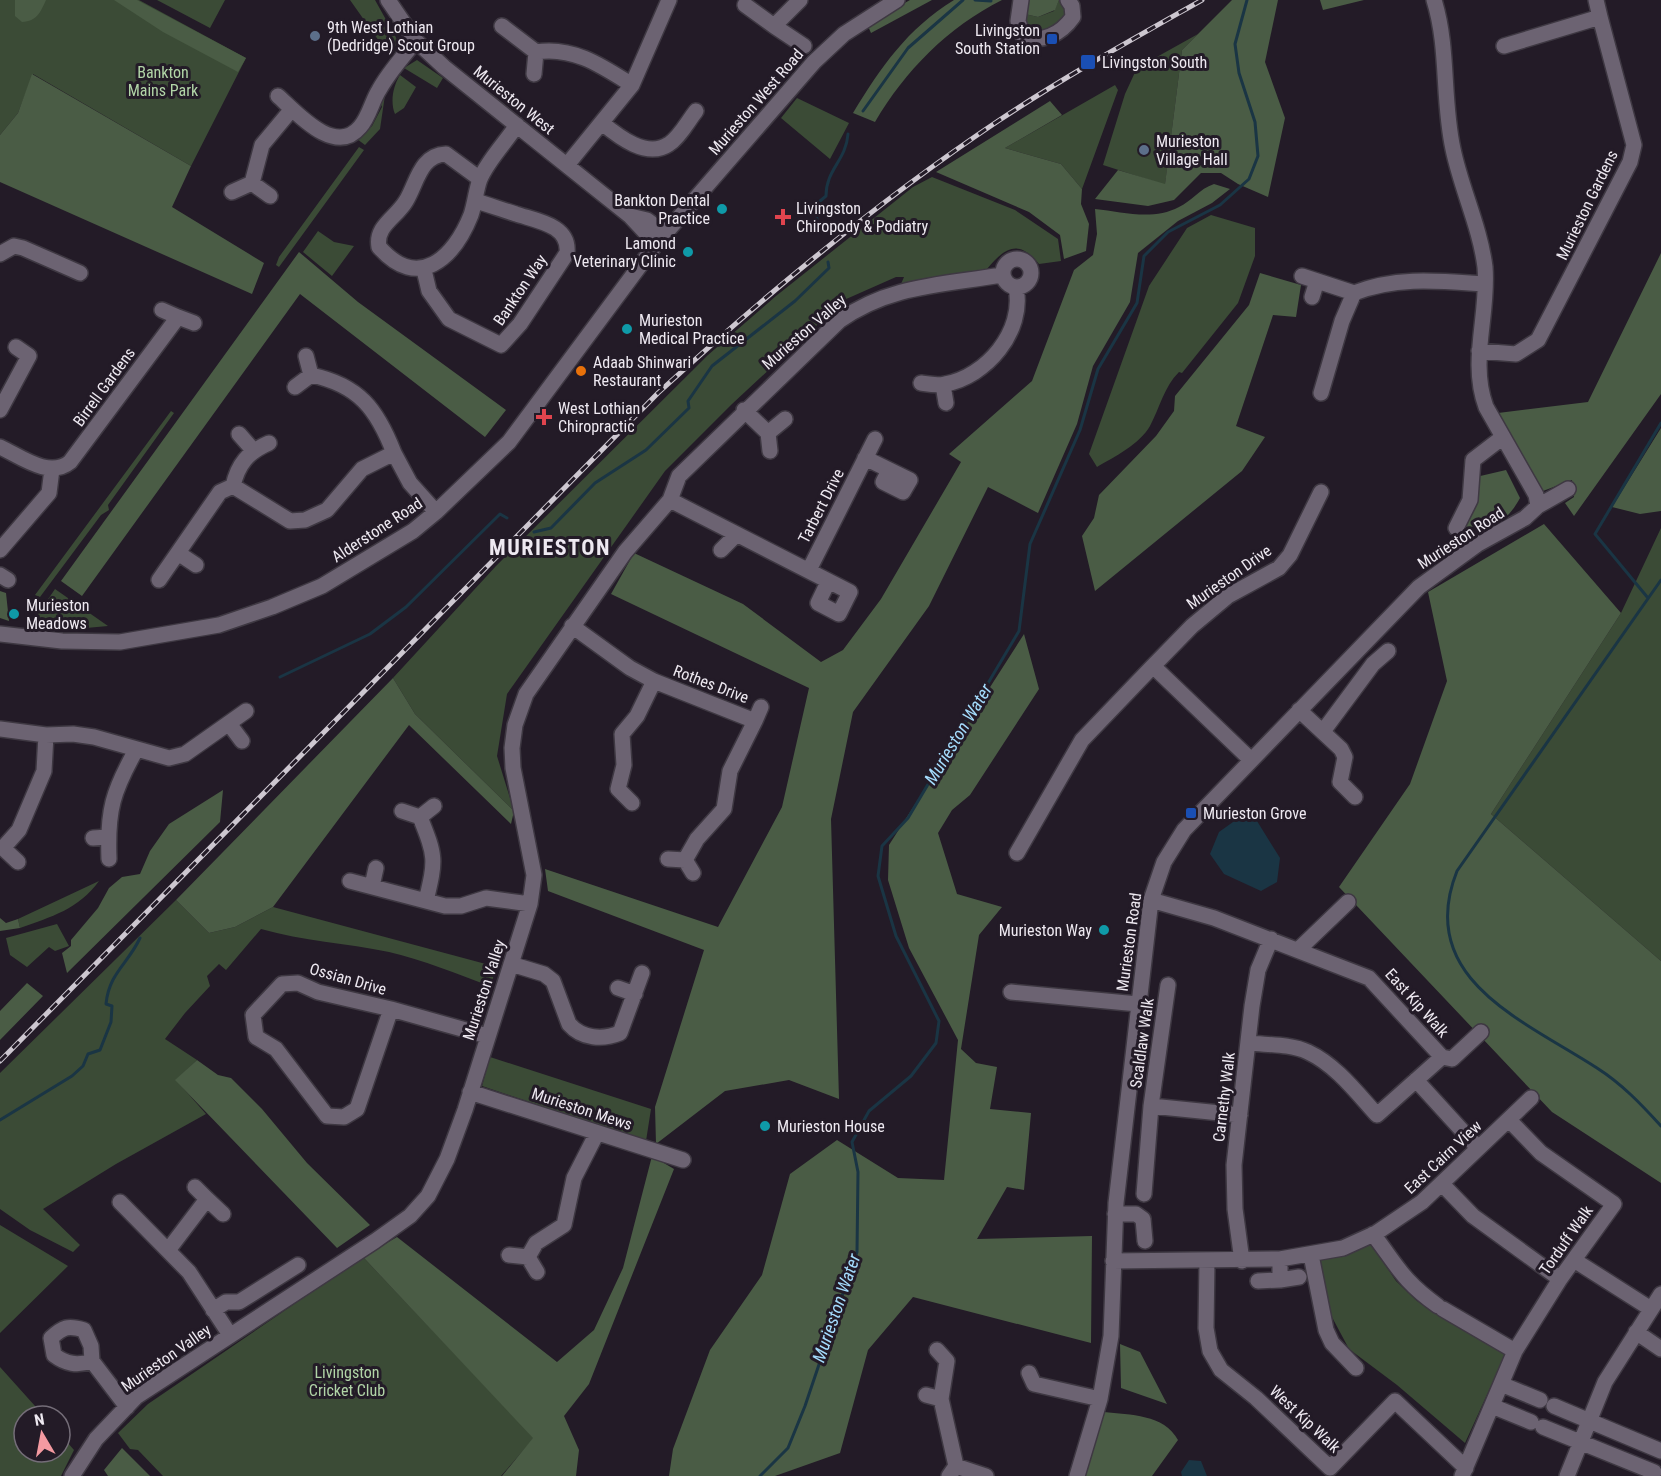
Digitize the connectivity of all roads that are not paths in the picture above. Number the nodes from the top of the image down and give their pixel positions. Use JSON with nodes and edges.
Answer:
{"nodes":[{"id":1,"x":388,"y":0,"type":"edge"},
{"id":2,"x":669,"y":0,"type":"edge"},
{"id":3,"x":800,"y":0,"type":"edge"},
{"id":4,"x":897,"y":0,"type":"edge"},
{"id":5,"x":1022,"y":0,"type":"edge"},
{"id":6,"x":1068,"y":0,"type":"edge"},
{"id":7,"x":1434,"y":0,"type":"edge"},
{"id":8,"x":1596,"y":0,"type":"edge"},
{"id":9,"x":745,"y":6,"type":"dead end"},
{"id":10,"x":1600,"y":17,"type":"junction"},
{"id":11,"x":502,"y":26,"type":"dead end"},
{"id":12,"x":774,"y":26,"type":"junction"},
{"id":13,"x":416,"y":40,"type":"junction"},
{"id":14,"x":804,"y":46,"type":"dead end"},
{"id":15,"x":1512,"y":48,"type":"dead end"},
{"id":16,"x":536,"y":52,"type":"junction"},
{"id":17,"x":534,"y":74,"type":"dead end"},
{"id":18,"x":632,"y":85,"type":"junction"},
{"id":19,"x":278,"y":96,"type":"dead end"},
{"id":20,"x":292,"y":109,"type":"junction"},
{"id":21,"x":696,"y":111,"type":"dead end"},
{"id":22,"x":602,"y":123,"type":"junction"},
{"id":23,"x":517,"y":125,"type":"junction"},
{"id":24,"x":567,"y":165,"type":"junction"},
{"id":25,"x":480,"y":179,"type":"junction"},
{"id":26,"x":252,"y":183,"type":"junction"},
{"id":27,"x":232,"y":192,"type":"dead end"},
{"id":28,"x":270,"y":196,"type":"dead end"},
{"id":29,"x":476,"y":201,"type":"junction"},
{"id":30,"x":661,"y":238,"type":"junction"},
{"id":31,"x":0,"y":254,"type":"edge"},
{"id":32,"x":424,"y":270,"type":"junction"},
{"id":33,"x":80,"y":273,"type":"dead end"},
{"id":34,"x":1002,"y":275,"type":"junction"},
{"id":35,"x":1302,"y":276,"type":"dead end"},
{"id":36,"x":1317,"y":281,"type":"junction"},
{"id":37,"x":1485,"y":284,"type":"junction"},
{"id":38,"x":1016,"y":288,"type":"junction"},
{"id":39,"x":1354,"y":293,"type":"junction"},
{"id":40,"x":1312,"y":297,"type":"dead end"},
{"id":41,"x":162,"y":310,"type":"dead end"},
{"id":42,"x":178,"y":317,"type":"junction"},
{"id":43,"x":194,"y":322,"type":"dead end"},
{"id":44,"x":1479,"y":351,"type":"junction"},
{"id":45,"x":29,"y":354,"type":"dead end"},
{"id":46,"x":306,"y":356,"type":"dead end"},
{"id":47,"x":311,"y":375,"type":"junction"},
{"id":48,"x":921,"y":383,"type":"dead end"},
{"id":49,"x":943,"y":385,"type":"junction"},
{"id":50,"x":295,"y":387,"type":"dead end"},
{"id":51,"x":1321,"y":393,"type":"dead end"},
{"id":52,"x":946,"y":403,"type":"dead end"},
{"id":53,"x":0,"y":410,"type":"edge"},
{"id":54,"x":744,"y":410,"type":"junction"},
{"id":55,"x":785,"y":419,"type":"dead end"},
{"id":56,"x":239,"y":434,"type":"dead end"},
{"id":57,"x":768,"y":434,"type":"junction"},
{"id":58,"x":1503,"y":437,"type":"junction"},
{"id":59,"x":875,"y":439,"type":"dead end"},
{"id":60,"x":269,"y":443,"type":"dead end"},
{"id":61,"x":0,"y":447,"type":"edge"},
{"id":62,"x":253,"y":450,"type":"junction"},
{"id":63,"x":770,"y":451,"type":"dead end"},
{"id":64,"x":394,"y":453,"type":"junction"},
{"id":65,"x":865,"y":458,"type":"junction"},
{"id":66,"x":52,"y":469,"type":"junction"},
{"id":67,"x":889,"y":470,"type":"dead end"},
{"id":68,"x":232,"y":486,"type":"junction"},
{"id":69,"x":1568,"y":489,"type":"dead end"},
{"id":70,"x":1321,"y":492,"type":"dead end"},
{"id":71,"x":670,"y":500,"type":"junction"},
{"id":72,"x":1538,"y":506,"type":"junction"},
{"id":73,"x":436,"y":512,"type":"junction"},
{"id":74,"x":1456,"y":528,"type":"dead end"},
{"id":75,"x":736,"y":535,"type":"junction"},
{"id":76,"x":0,"y":550,"type":"edge"},
{"id":77,"x":722,"y":550,"type":"dead end"},
{"id":78,"x":178,"y":553,"type":"junction"},
{"id":79,"x":195,"y":565,"type":"dead end"},
{"id":80,"x":809,"y":570,"type":"junction"},
{"id":81,"x":159,"y":580,"type":"dead end"},
{"id":82,"x":828,"y":582,"type":"dead end"},
{"id":83,"x":572,"y":626,"type":"junction"},
{"id":84,"x":0,"y":634,"type":"edge"},
{"id":85,"x":1388,"y":651,"type":"dead end"},
{"id":86,"x":1153,"y":666,"type":"junction"},
{"id":87,"x":654,"y":681,"type":"junction"},
{"id":88,"x":1299,"y":710,"type":"junction"},
{"id":89,"x":246,"y":711,"type":"dead end"},
{"id":90,"x":230,"y":725,"type":"junction"},
{"id":91,"x":0,"y":729,"type":"edge"},
{"id":92,"x":1324,"y":730,"type":"junction"},
{"id":93,"x":46,"y":735,"type":"junction"},
{"id":94,"x":242,"y":741,"type":"dead end"},
{"id":95,"x":136,"y":750,"type":"junction"},
{"id":96,"x":1250,"y":759,"type":"junction"},
{"id":97,"x":1355,"y":797,"type":"dead end"},
{"id":98,"x":632,"y":803,"type":"dead end"},
{"id":99,"x":434,"y":806,"type":"dead end"},
{"id":100,"x":402,"y":811,"type":"dead end"},
{"id":101,"x":420,"y":817,"type":"junction"},
{"id":102,"x":2,"y":847,"type":"edge"},
{"id":103,"x":1025,"y":848,"type":"dead end"},
{"id":104,"x":109,"y":858,"type":"dead end"},
{"id":105,"x":668,"y":859,"type":"dead end"},
{"id":106,"x":18,"y":862,"type":"dead end"},
{"id":107,"x":376,"y":868,"type":"dead end"},
{"id":108,"x":350,"y":881,"type":"dead end"},
{"id":109,"x":372,"y":886,"type":"junction"},
{"id":110,"x":1151,"y":900,"type":"junction"},
{"id":111,"x":426,"y":901,"type":"junction"},
{"id":112,"x":1348,"y":902,"type":"dead end"},
{"id":113,"x":530,"y":904,"type":"junction"},
{"id":114,"x":1271,"y":939,"type":"junction"},
{"id":115,"x":1298,"y":950,"type":"junction"},
{"id":116,"x":511,"y":964,"type":"junction"},
{"id":117,"x":642,"y":973,"type":"dead end"},
{"id":118,"x":1168,"y":985,"type":"dead end"},
{"id":119,"x":618,"y":988,"type":"dead end"},
{"id":120,"x":635,"y":994,"type":"junction"},
{"id":121,"x":1019,"y":996,"type":"dead end"},
{"id":122,"x":1138,"y":1004,"type":"junction"},
{"id":123,"x":391,"y":1010,"type":"junction"},
{"id":124,"x":1481,"y":1032,"type":"dead end"},
{"id":125,"x":487,"y":1036,"type":"junction"},
{"id":126,"x":1249,"y":1043,"type":"junction"},
{"id":127,"x":1442,"y":1057,"type":"junction"},
{"id":128,"x":1416,"y":1080,"type":"junction"},
{"id":129,"x":470,"y":1092,"type":"junction"},
{"id":130,"x":1531,"y":1098,"type":"dead end"},
{"id":131,"x":1151,"y":1106,"type":"junction"},
{"id":132,"x":1240,"y":1115,"type":"junction"},
{"id":133,"x":1509,"y":1120,"type":"junction"},
{"id":134,"x":597,"y":1133,"type":"junction"},
{"id":135,"x":1478,"y":1148,"type":"junction"},
{"id":136,"x":683,"y":1160,"type":"dead end"},
{"id":137,"x":1442,"y":1184,"type":"junction"},
{"id":138,"x":195,"y":1187,"type":"dead end"},
{"id":139,"x":1144,"y":1194,"type":"dead end"},
{"id":140,"x":207,"y":1199,"type":"junction"},
{"id":141,"x":120,"y":1202,"type":"dead end"},
{"id":142,"x":223,"y":1214,"type":"dead end"},
{"id":143,"x":1115,"y":1214,"type":"junction"},
{"id":144,"x":1373,"y":1234,"type":"junction"},
{"id":145,"x":1145,"y":1241,"type":"dead end"},
{"id":146,"x":170,"y":1249,"type":"junction"},
{"id":147,"x":509,"y":1255,"type":"dead end"},
{"id":148,"x":1311,"y":1255,"type":"junction"},
{"id":149,"x":528,"y":1257,"type":"junction"},
{"id":150,"x":1280,"y":1259,"type":"junction"},
{"id":151,"x":1574,"y":1260,"type":"junction"},
{"id":152,"x":1113,"y":1261,"type":"junction"},
{"id":153,"x":1207,"y":1261,"type":"junction"},
{"id":154,"x":1242,"y":1261,"type":"junction"},
{"id":155,"x":298,"y":1265,"type":"dead end"},
{"id":156,"x":537,"y":1272,"type":"dead end"},
{"id":157,"x":1299,"y":1277,"type":"dead end"},
{"id":158,"x":1560,"y":1279,"type":"junction"},
{"id":159,"x":1280,"y":1280,"type":"junction"},
{"id":160,"x":1258,"y":1281,"type":"dead end"},
{"id":161,"x":1661,"y":1294,"type":"edge"},
{"id":162,"x":1651,"y":1309,"type":"junction"},
{"id":163,"x":213,"y":1310,"type":"junction"},
{"id":164,"x":1636,"y":1332,"type":"junction"},
{"id":165,"x":230,"y":1335,"type":"junction"},
{"id":166,"x":1661,"y":1349,"type":"edge"},
{"id":167,"x":1515,"y":1351,"type":"junction"},
{"id":168,"x":947,"y":1356,"type":"dead end"},
{"id":169,"x":92,"y":1361,"type":"dead end"},
{"id":170,"x":1356,"y":1368,"type":"dead end"},
{"id":171,"x":1029,"y":1382,"type":"dead end"},
{"id":172,"x":1501,"y":1384,"type":"junction"},
{"id":173,"x":1100,"y":1399,"type":"junction"},
{"id":174,"x":1492,"y":1406,"type":"junction"},
{"id":175,"x":127,"y":1407,"type":"junction"},
{"id":176,"x":1590,"y":1421,"type":"junction"},
{"id":177,"x":1581,"y":1443,"type":"junction"},
{"id":178,"x":1661,"y":1451,"type":"edge"},
{"id":179,"x":953,"y":1471,"type":"edge"},
{"id":180,"x":1328,"y":1472,"type":"edge"},
{"id":181,"x":1464,"y":1472,"type":"edge"},
{"id":182,"x":1654,"y":1472,"type":"dead end"},
{"id":183,"x":72,"y":1476,"type":"edge"},
{"id":184,"x":986,"y":1476,"type":"edge"},
{"id":185,"x":1077,"y":1476,"type":"edge"},
{"id":186,"x":1567,"y":1476,"type":"edge"}],
"edges":[{"from":1,"to":13,"type":"street","name":"Murieston West"},
{"from":2,"to":18,"type":"street"},
{"from":3,"to":12,"type":"street"},
{"from":4,"to":30,"type":"street","name":"Murieston West Road"},
{"from":5,"to":6,"type":"street"},
{"from":7,"to":37,"type":"street"},
{"from":8,"to":10,"type":"street","name":"Murieston Gardens"},
{"from":9,"to":12,"type":"street"},
{"from":10,"to":15,"type":"street"},
{"from":10,"to":44,"type":"street","name":"Murieston Gardens"},
{"from":11,"to":16,"type":"street"},
{"from":12,"to":14,"type":"street"},
{"from":13,"to":20,"type":"street"},
{"from":13,"to":23,"type":"street","name":"Murieston West"},
{"from":16,"to":17,"type":"street"},
{"from":16,"to":18,"type":"street"},
{"from":18,"to":22,"type":"street"},
{"from":19,"to":20,"type":"street"},
{"from":20,"to":26,"type":"street"},
{"from":21,"to":22,"type":"street"},
{"from":22,"to":24,"type":"street"},
{"from":23,"to":24,"type":"street","name":"Murieston West"},
{"from":23,"to":25,"type":"street"},
{"from":24,"to":30,"type":"street","name":"Murieston West"},
{"from":25,"to":29,"type":"street"},
{"from":25,"to":32,"type":"street"},
{"from":26,"to":27,"type":"street"},
{"from":26,"to":28,"type":"street"},
{"from":29,"to":32,"type":"street"},
{"from":29,"to":32,"type":"street","name":"Bankton Way"},
{"from":30,"to":73,"type":"street","name":"Alderstone Road"},
{"from":31,"to":33,"type":"street"},
{"from":34,"to":38,"type":"street"},
{"from":34,"to":38,"type":"street","name":"Murieston Valley"},
{"from":34,"to":54,"type":"street","name":"Murieston Valley"},
{"from":35,"to":36,"type":"street"},
{"from":36,"to":39,"type":"street"},
{"from":36,"to":40,"type":"street"},
{"from":37,"to":39,"type":"street"},
{"from":37,"to":44,"type":"street"},
{"from":38,"to":49,"type":"street"},
{"from":39,"to":51,"type":"street"},
{"from":41,"to":42,"type":"street"},
{"from":42,"to":43,"type":"street"},
{"from":42,"to":66,"type":"street","name":"Birrell Gardens"},
{"from":44,"to":58,"type":"street"},
{"from":45,"to":53,"type":"street"},
{"from":46,"to":47,"type":"street"},
{"from":47,"to":50,"type":"street"},
{"from":47,"to":64,"type":"street"},
{"from":48,"to":49,"type":"street"},
{"from":49,"to":52,"type":"street"},
{"from":54,"to":57,"type":"street"},
{"from":54,"to":71,"type":"street","name":"Murieston Valley"},
{"from":55,"to":57,"type":"street"},
{"from":56,"to":62,"type":"street"},
{"from":57,"to":63,"type":"street"},
{"from":58,"to":72,"type":"street"},
{"from":58,"to":74,"type":"street","name":"Murieston Road"},
{"from":59,"to":65,"type":"street","name":"Tarbert Drive"},
{"from":60,"to":62,"type":"street"},
{"from":61,"to":66,"type":"street"},
{"from":62,"to":68,"type":"street"},
{"from":64,"to":68,"type":"street"},
{"from":64,"to":73,"type":"street"},
{"from":65,"to":67,"type":"street","name":"Tarbert Drive"},
{"from":65,"to":80,"type":"street","name":"Tarbert Drive"},
{"from":66,"to":76,"type":"street"},
{"from":68,"to":78,"type":"street"},
{"from":69,"to":72,"type":"street","name":"Murieston Road"},
{"from":70,"to":86,"type":"street","name":"Murieston Drive"},
{"from":71,"to":75,"type":"street","name":"Tarbert Drive"},
{"from":71,"to":83,"type":"street","name":"Murieston Valley"},
{"from":72,"to":88,"type":"street","name":"Murieston Road"},
{"from":73,"to":84,"type":"street","name":"Alderstone Road"},
{"from":75,"to":77,"type":"street"},
{"from":75,"to":80,"type":"street","name":"Tarbert Drive"},
{"from":78,"to":79,"type":"street"},
{"from":78,"to":81,"type":"street"},
{"from":80,"to":82,"type":"street","name":"Tarbert Drive"},
{"from":83,"to":87,"type":"street","name":"Rothes Drive"},
{"from":83,"to":113,"type":"street","name":"Murieston Valley"},
{"from":85,"to":92,"type":"street"},
{"from":86,"to":96,"type":"street"},
{"from":86,"to":103,"type":"street","name":"Murieston Drive"},
{"from":87,"to":98,"type":"street","name":"Rothes Drive"},
{"from":87,"to":105,"type":"street","name":"Rothes Drive"},
{"from":88,"to":92,"type":"street"},
{"from":88,"to":96,"type":"street","name":"Murieston Road"},
{"from":89,"to":90,"type":"street"},
{"from":90,"to":94,"type":"street"},
{"from":90,"to":95,"type":"street"},
{"from":91,"to":93,"type":"street"},
{"from":92,"to":97,"type":"street"},
{"from":93,"to":95,"type":"street"},
{"from":93,"to":102,"type":"street"},
{"from":95,"to":104,"type":"street"},
{"from":96,"to":110,"type":"street","name":"Murieston Road"},
{"from":99,"to":101,"type":"street"},
{"from":100,"to":101,"type":"street"},
{"from":101,"to":111,"type":"street"},
{"from":102,"to":106,"type":"street"},
{"from":107,"to":109,"type":"street"},
{"from":108,"to":109,"type":"street"},
{"from":109,"to":111,"type":"street"},
{"from":110,"to":114,"type":"street","name":"East Kip Walk"},
{"from":110,"to":122,"type":"street","name":"Murieston Road"},
{"from":111,"to":113,"type":"street"},
{"from":112,"to":115,"type":"street"},
{"from":113,"to":116,"type":"street","name":"Murieston Valley"},
{"from":114,"to":115,"type":"street","name":"East Kip Walk"},
{"from":114,"to":126,"type":"street","name":"Carnethy Walk"},
{"from":115,"to":127,"type":"street","name":"East Kip Walk"},
{"from":116,"to":120,"type":"street"},
{"from":116,"to":125,"type":"street","name":"Murieston Valley"},
{"from":117,"to":120,"type":"street"},
{"from":118,"to":131,"type":"street","name":"Scaldlaw Walk"},
{"from":119,"to":120,"type":"street"},
{"from":121,"to":122,"type":"street"},
{"from":122,"to":143,"type":"street","name":"Murieston Road"},
{"from":123,"to":123,"type":"street","name":"Ossian Drive"},
{"from":123,"to":125,"type":"street","name":"Ossian Drive"},
{"from":124,"to":127,"type":"street","name":"East Kip Walk"},
{"from":125,"to":129,"type":"street","name":"Murieston Valley"},
{"from":126,"to":128,"type":"street","name":"East Kip Walk"},
{"from":126,"to":132,"type":"street","name":"Carnethy Walk"},
{"from":127,"to":128,"type":"street","name":"East Kip Walk"},
{"from":128,"to":135,"type":"street"},
{"from":129,"to":134,"type":"street","name":"Murieston Mews"},
{"from":129,"to":165,"type":"street","name":"Murieston Valley"},
{"from":130,"to":133,"type":"street","name":"East Cairn View"},
{"from":131,"to":132,"type":"street","name":"Scaldlaw Walk"},
{"from":131,"to":139,"type":"street","name":"Scaldlaw Walk"},
{"from":132,"to":154,"type":"street","name":"Carnethy Walk"},
{"from":133,"to":135,"type":"street","name":"East Cairn View"},
{"from":133,"to":151,"type":"street","name":"Torduff Walk"},
{"from":134,"to":136,"type":"street","name":"Murieston Mews"},
{"from":134,"to":149,"type":"street"},
{"from":135,"to":137,"type":"street","name":"East Cairn View"},
{"from":137,"to":144,"type":"street","name":"East Cairn View"},
{"from":137,"to":158,"type":"street"},
{"from":138,"to":140,"type":"street"},
{"from":140,"to":142,"type":"street"},
{"from":140,"to":146,"type":"street"},
{"from":141,"to":146,"type":"street"},
{"from":143,"to":145,"type":"street"},
{"from":143,"to":152,"type":"street","name":"Murieston Road"},
{"from":144,"to":148,"type":"street","name":"East Cairn View"},
{"from":144,"to":167,"type":"street"},
{"from":146,"to":163,"type":"street"},
{"from":147,"to":149,"type":"street"},
{"from":148,"to":150,"type":"street","name":"East Cairn View"},
{"from":148,"to":170,"type":"street"},
{"from":149,"to":156,"type":"street"},
{"from":150,"to":154,"type":"street","name":"East Cairn View"},
{"from":150,"to":159,"type":"street"},
{"from":151,"to":158,"type":"street","name":"Torduff Walk"},
{"from":151,"to":162,"type":"street"},
{"from":152,"to":153,"type":"street","name":"East Cairn View"},
{"from":152,"to":173,"type":"street","name":"Murieston Road"},
{"from":153,"to":154,"type":"street","name":"East Cairn View"},
{"from":153,"to":180,"type":"street","name":"West Kip Walk"},
{"from":155,"to":163,"type":"street"},
{"from":157,"to":159,"type":"street"},
{"from":158,"to":167,"type":"street","name":"Torduff Walk"},
{"from":159,"to":160,"type":"street"},
{"from":161,"to":162,"type":"street"},
{"from":162,"to":164,"type":"street"},
{"from":163,"to":165,"type":"street"},
{"from":164,"to":166,"type":"street"},
{"from":164,"to":176,"type":"street"},
{"from":165,"to":175,"type":"street","name":"Murieston Valley"},
{"from":167,"to":172,"type":"street","name":"Torduff Walk"},
{"from":168,"to":179,"type":"street"},
{"from":169,"to":175,"type":"street"},
{"from":171,"to":173,"type":"street"},
{"from":172,"to":174,"type":"street","name":"Torduff Walk"},
{"from":172,"to":176,"type":"street"},
{"from":173,"to":185,"type":"street","name":"Murieston Road"},
{"from":174,"to":177,"type":"street"},
{"from":174,"to":181,"type":"street","name":"Torduff Walk"},
{"from":175,"to":183,"type":"street","name":"Murieston Valley"},
{"from":176,"to":177,"type":"street"},
{"from":176,"to":178,"type":"street"},
{"from":177,"to":182,"type":"street"},
{"from":177,"to":186,"type":"street"},
{"from":179,"to":184,"type":"street"},
{"from":180,"to":181,"type":"street","name":"West Kip Walk"}]}
